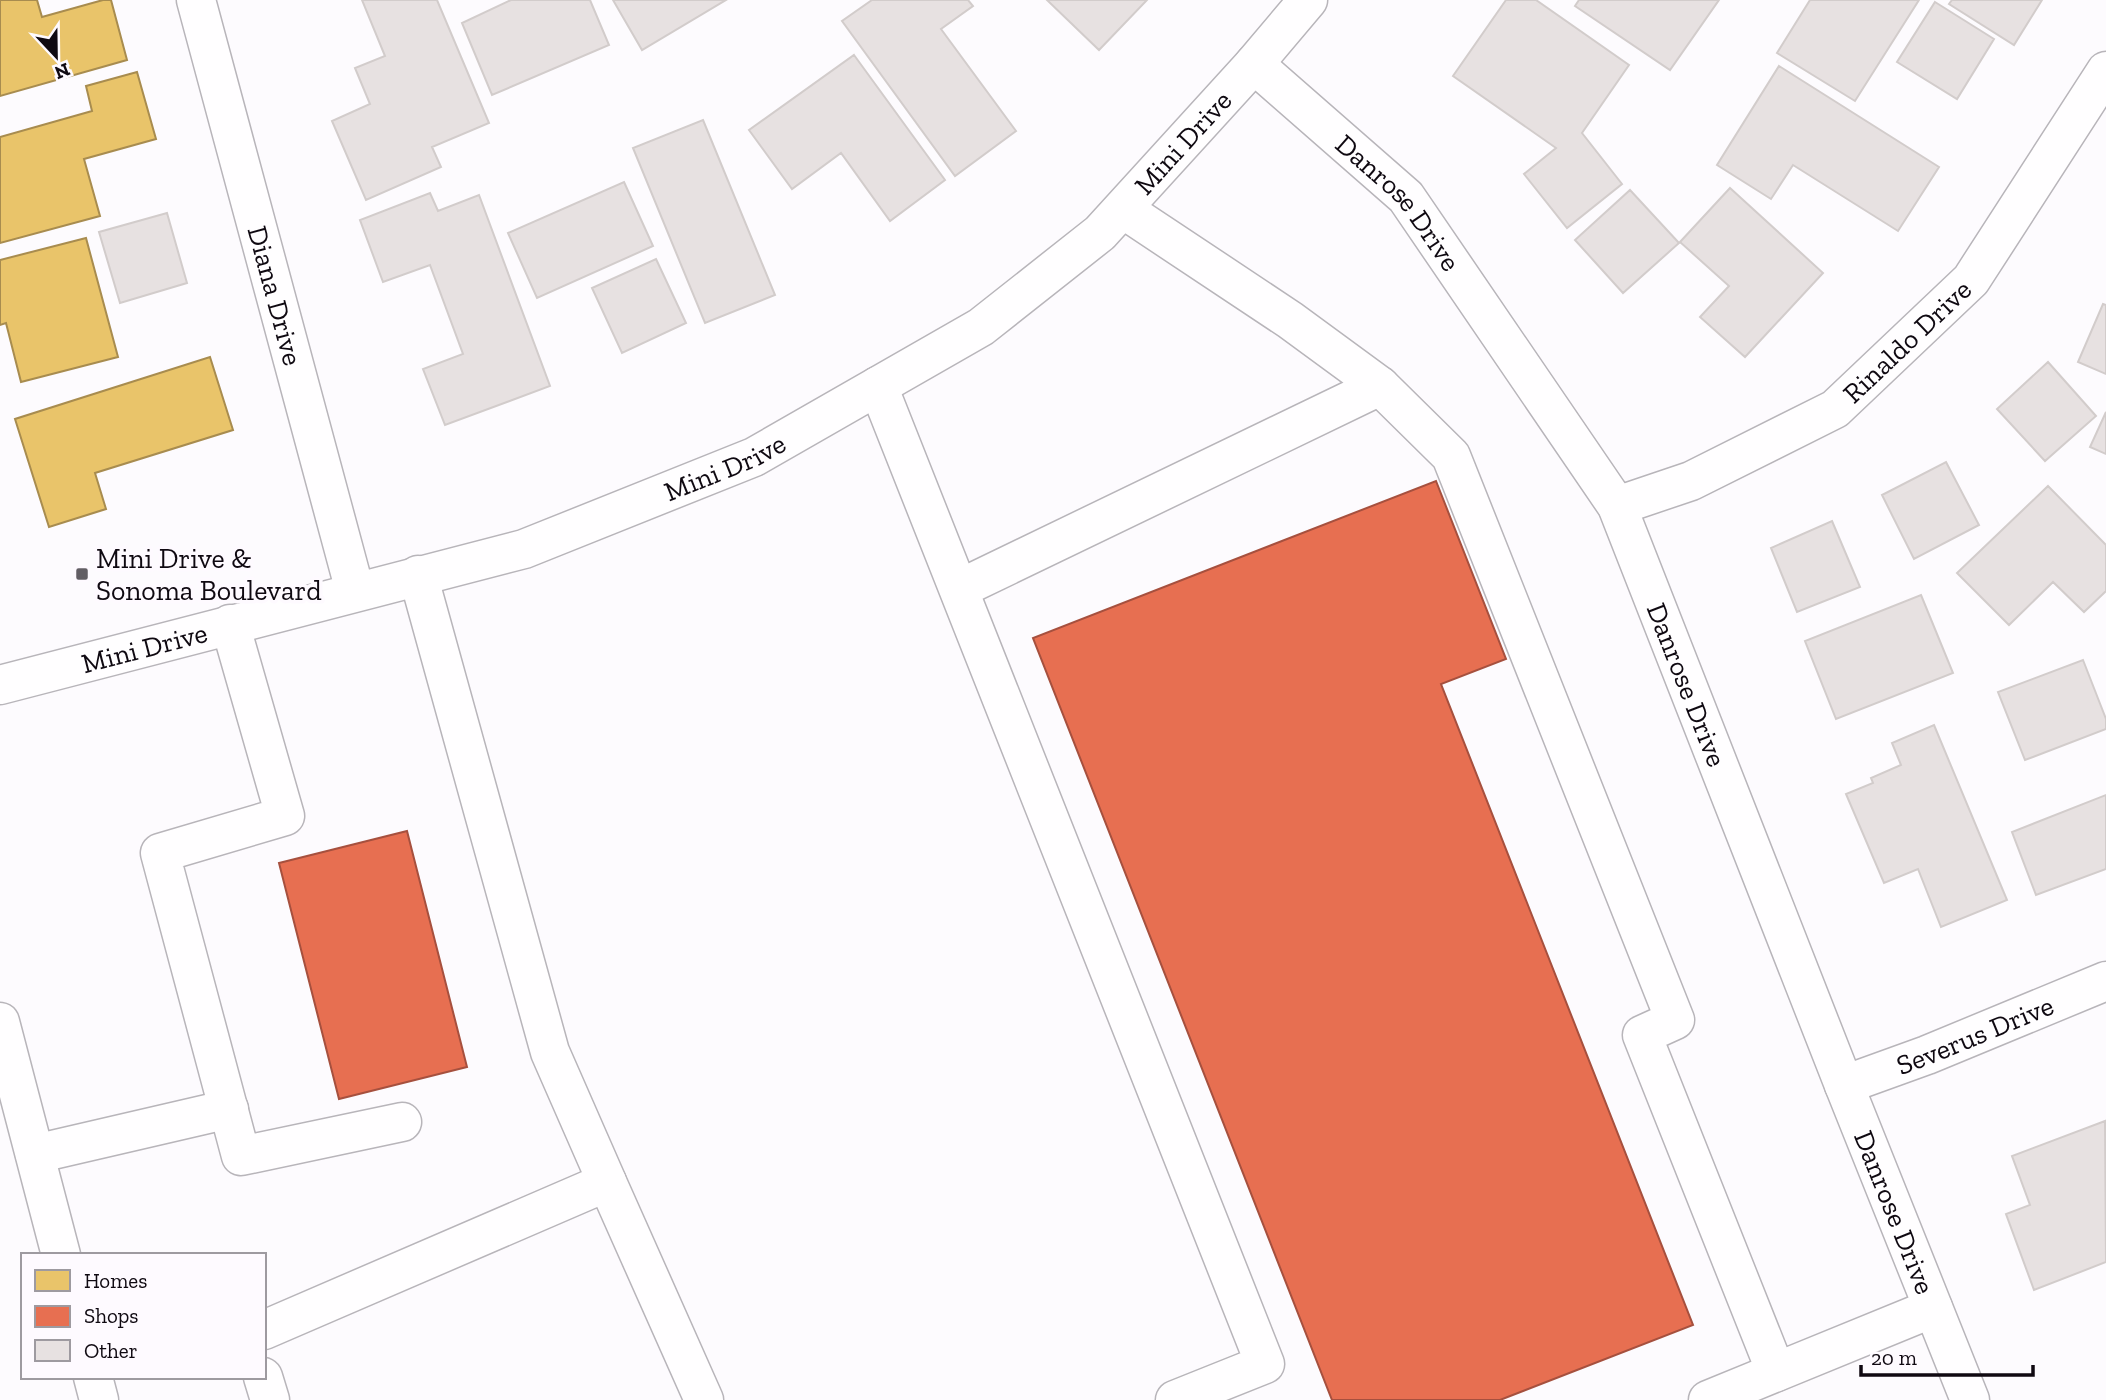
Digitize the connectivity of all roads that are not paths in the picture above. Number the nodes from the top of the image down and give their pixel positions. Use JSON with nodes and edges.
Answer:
{"nodes":[{"id":1,"x":196,"y":0,"type":"edge"},
{"id":2,"x":1308,"y":0,"type":"edge"},
{"id":3,"x":1254,"y":64,"type":"junction"},
{"id":4,"x":2100,"y":94,"type":"edge"},
{"id":5,"x":1123,"y":209,"type":"junction"},
{"id":6,"x":878,"y":386,"type":"junction"},
{"id":7,"x":1380,"y":386,"type":"junction"},
{"id":8,"x":1617,"y":506,"type":"junction"},
{"id":9,"x":418,"y":575,"type":"junction"},
{"id":10,"x":959,"y":589,"type":"junction"},
{"id":11,"x":355,"y":591,"type":"junction"},
{"id":12,"x":230,"y":624,"type":"junction"},
{"id":13,"x":0,"y":685,"type":"edge"},
{"id":14,"x":2106,"y":981,"type":"edge"},
{"id":15,"x":0,"y":1022,"type":"edge"},
{"id":16,"x":1844,"y":1085,"type":"junction"},
{"id":17,"x":229,"y":1109,"type":"junction"},
{"id":18,"x":402,"y":1122,"type":"dead end"},
{"id":19,"x":35,"y":1154,"type":"junction"},
{"id":20,"x":607,"y":1182,"type":"junction"},
{"id":21,"x":60,"y":1253,"type":"edge"},
{"id":22,"x":1933,"y":1308,"type":"junction"},
{"id":23,"x":266,"y":1329,"type":"edge"},
{"id":24,"x":1776,"y":1372,"type":"junction"},
{"id":25,"x":94,"y":1379,"type":"edge"},
{"id":26,"x":264,"y":1379,"type":"edge"},
{"id":27,"x":99,"y":1400,"type":"edge"},
{"id":28,"x":270,"y":1400,"type":"edge"},
{"id":29,"x":704,"y":1400,"type":"edge"},
{"id":30,"x":1175,"y":1400,"type":"edge"},
{"id":31,"x":1708,"y":1400,"type":"edge"},
{"id":32,"x":1970,"y":1400,"type":"edge"}],
"edges":[{"from":1,"to":11,"type":"main road","name":"Diana Drive"},
{"from":2,"to":3,"type":"main road","name":"Mini Drive"},
{"from":3,"to":5,"type":"main road","name":"Mini Drive"},
{"from":3,"to":8,"type":"main road","name":"Danrose Drive"},
{"from":4,"to":8,"type":"main road","name":"Rinaldo Drive"},
{"from":5,"to":6,"type":"main road","name":"Mini Drive"},
{"from":5,"to":7,"type":"main road"},
{"from":6,"to":9,"type":"main road","name":"Mini Drive"},
{"from":6,"to":10,"type":"main road"},
{"from":7,"to":10,"type":"main road"},
{"from":7,"to":24,"type":"main road"},
{"from":8,"to":16,"type":"main road","name":"Danrose Drive"},
{"from":9,"to":11,"type":"main road","name":"Mini Drive"},
{"from":9,"to":20,"type":"main road"},
{"from":10,"to":30,"type":"main road"},
{"from":11,"to":12,"type":"main road","name":"Mini Drive"},
{"from":12,"to":13,"type":"main road","name":"Mini Drive"},
{"from":12,"to":17,"type":"main road"},
{"from":14,"to":16,"type":"main road","name":"Severus Drive"},
{"from":15,"to":19,"type":"main road"},
{"from":16,"to":22,"type":"main road","name":"Danrose Drive"},
{"from":17,"to":18,"type":"main road"},
{"from":17,"to":19,"type":"main road"},
{"from":19,"to":21,"type":"main road"},
{"from":20,"to":23,"type":"main road"},
{"from":20,"to":29,"type":"main road"},
{"from":22,"to":24,"type":"main road"},
{"from":22,"to":32,"type":"main road","name":"Danrose Drive"},
{"from":24,"to":31,"type":"main road"},
{"from":25,"to":27,"type":"main road"},
{"from":26,"to":28,"type":"main road"}]}
